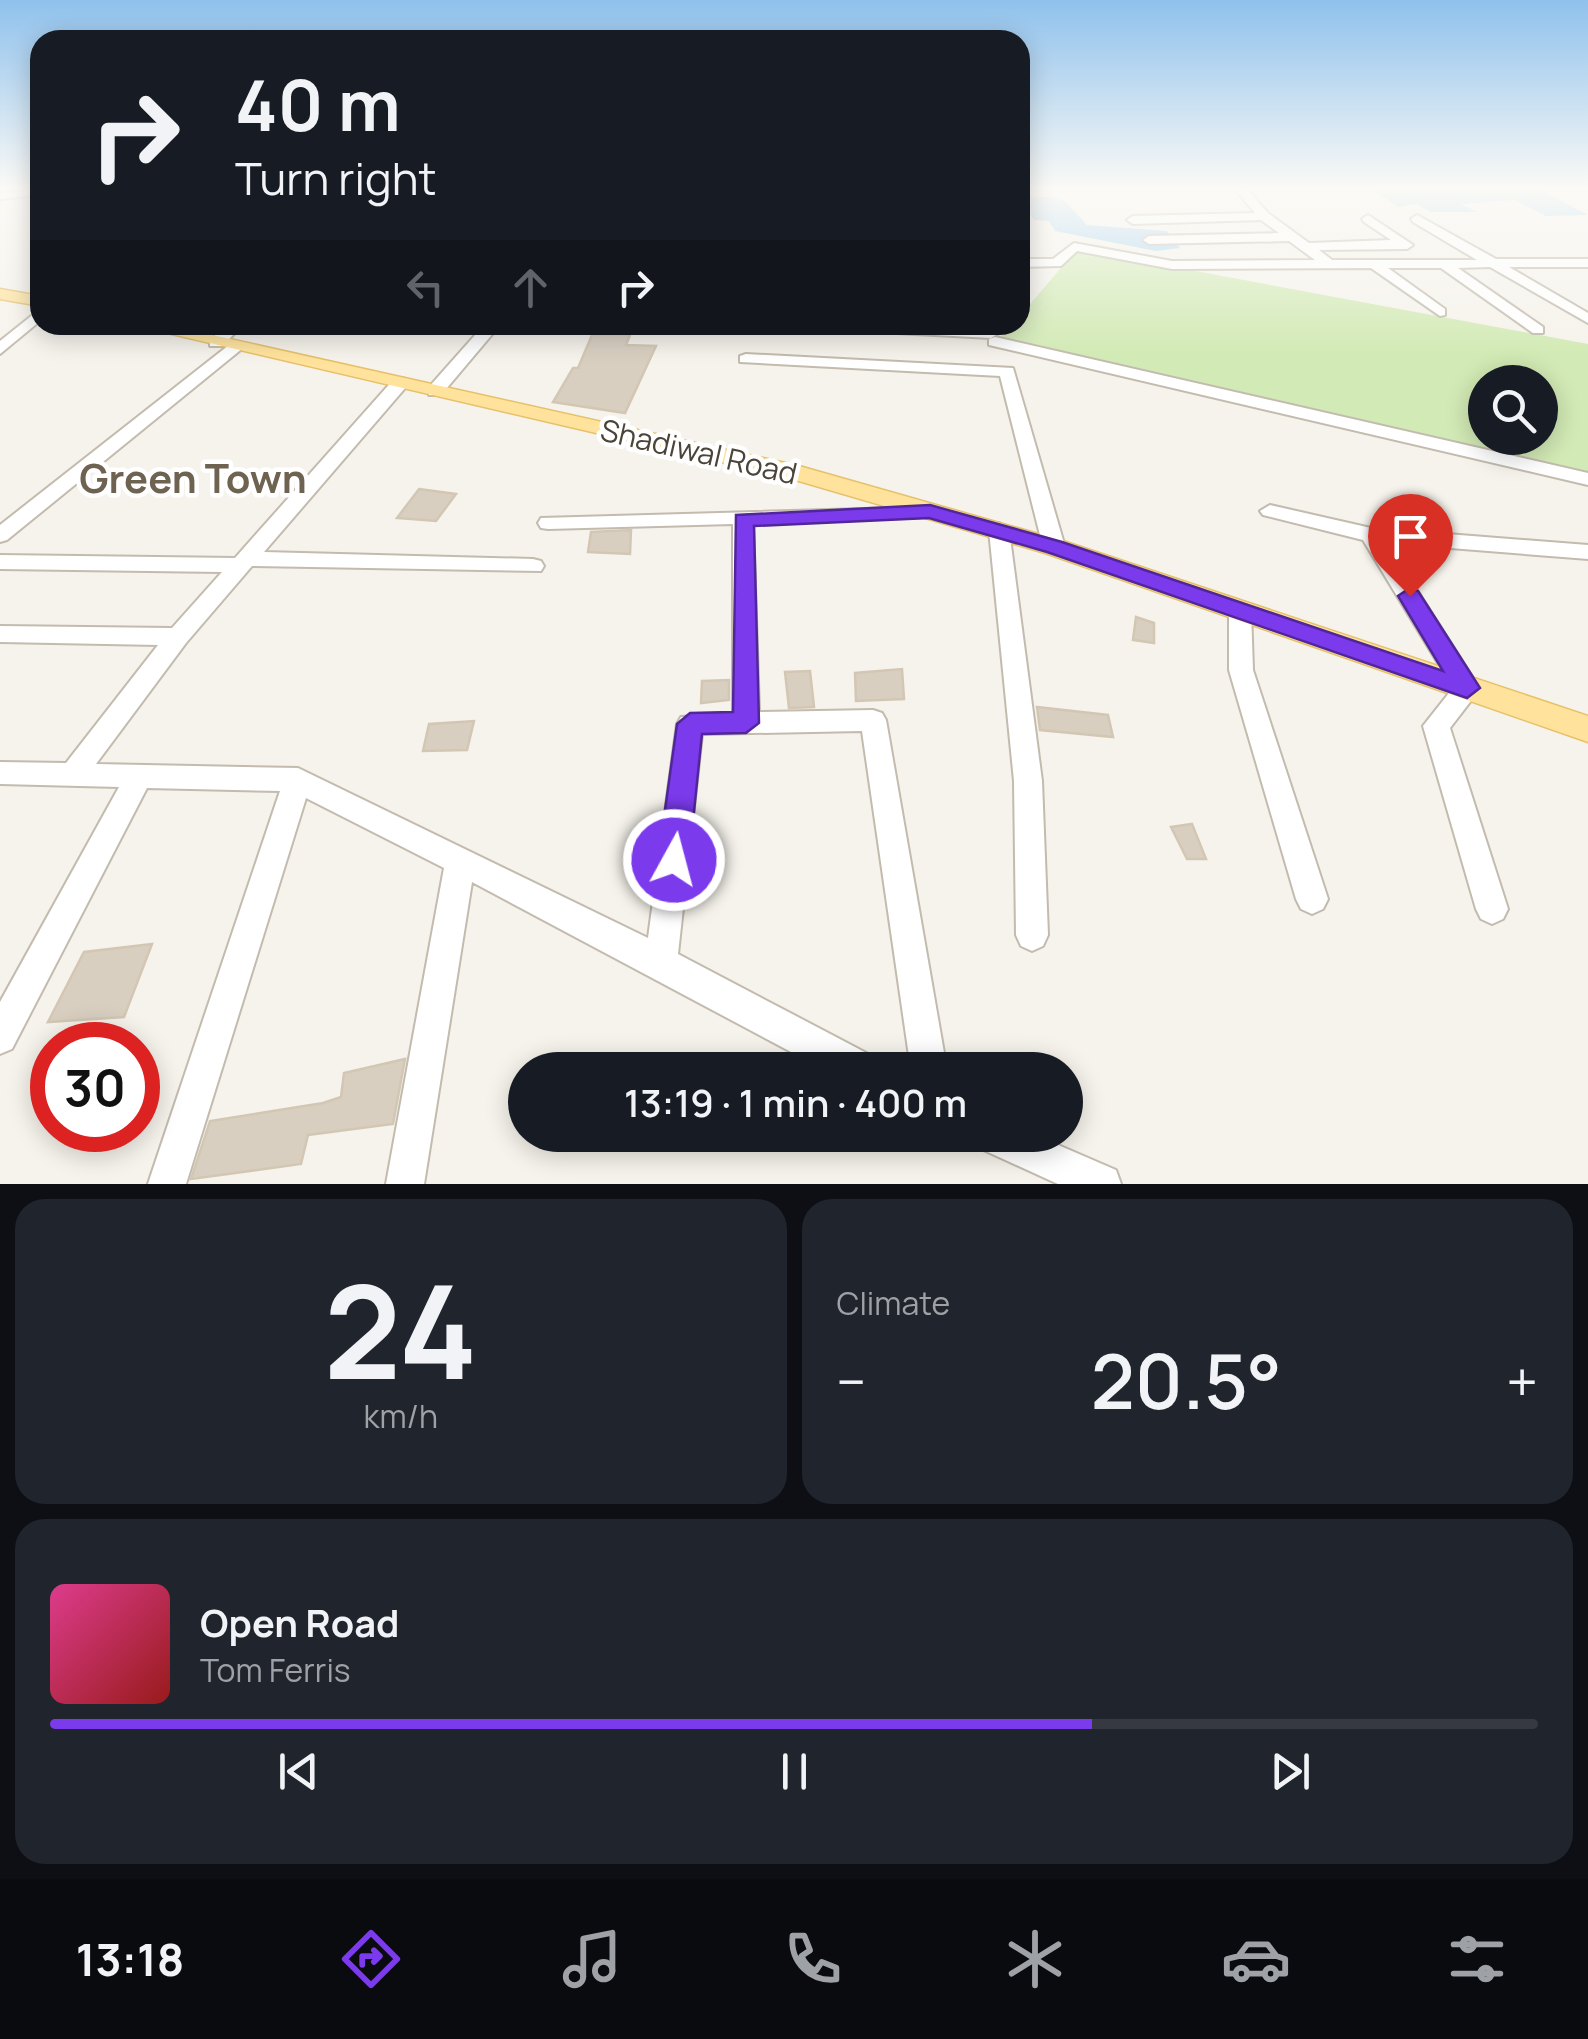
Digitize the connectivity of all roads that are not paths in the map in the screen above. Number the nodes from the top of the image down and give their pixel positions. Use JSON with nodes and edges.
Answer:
{"nodes":[{"id":1,"x":1301,"y":244,"type":"edge"},
{"id":2,"x":1362,"y":244,"type":"edge"},
{"id":3,"x":1406,"y":244,"type":"edge"},
{"id":4,"x":1460,"y":244,"type":"edge"},
{"id":5,"x":1304,"y":246,"type":"junction"},
{"id":6,"x":1030,"y":263,"type":"edge"},
{"id":7,"x":1548,"y":263,"type":"junction"},
{"id":8,"x":1588,"y":263,"type":"edge"},
{"id":9,"x":1440,"y":264,"type":"junction"},
{"id":10,"x":1493,"y":264,"type":"junction"},
{"id":11,"x":1375,"y":265,"type":"junction"},
{"id":12,"x":1330,"y":266,"type":"junction"},
{"id":13,"x":1588,"y":283,"type":"edge"},
{"id":14,"x":0,"y":294,"type":"edge"},
{"id":15,"x":30,"y":299,"type":"edge"},
{"id":16,"x":1570,"y":308,"type":"junction"},
{"id":17,"x":1588,"y":308,"type":"edge"},
{"id":18,"x":1510,"y":310,"type":"junction"},
{"id":19,"x":1440,"y":312,"type":"dead end"},
{"id":20,"x":1588,"y":319,"type":"edge"},
{"id":21,"x":30,"y":321,"type":"edge"},
{"id":22,"x":1538,"y":330,"type":"dead end"},
{"id":23,"x":483,"y":335,"type":"edge"},
{"id":24,"x":993,"y":335,"type":"edge"},
{"id":25,"x":1000,"y":335,"type":"edge"},
{"id":26,"x":229,"y":338,"type":"edge"},
{"id":27,"x":4,"y":343,"type":"edge"},
{"id":28,"x":746,"y":359,"type":"dead end"},
{"id":29,"x":1007,"y":371,"type":"junction"},
{"id":30,"x":400,"y":383,"type":"junction"},
{"id":31,"x":435,"y":391,"type":"junction"},
{"id":32,"x":1588,"y":478,"type":"edge"},
{"id":33,"x":1270,"y":510,"type":"dead end"},
{"id":34,"x":930,"y":511,"type":"junction"},
{"id":35,"x":743,"y":520,"type":"junction"},
{"id":36,"x":548,"y":523,"type":"dead end"},
{"id":37,"x":999,"y":530,"type":"junction"},
{"id":38,"x":0,"y":535,"type":"edge"},
{"id":39,"x":1371,"y":535,"type":"junction"},
{"id":40,"x":1054,"y":547,"type":"junction"},
{"id":41,"x":1588,"y":552,"type":"edge"},
{"id":42,"x":0,"y":562,"type":"edge"},
{"id":43,"x":245,"y":562,"type":"junction"},
{"id":44,"x":533,"y":566,"type":"dead end"},
{"id":45,"x":1240,"y":610,"type":"junction"},
{"id":46,"x":0,"y":634,"type":"edge"},
{"id":47,"x":178,"y":637,"type":"junction"},
{"id":48,"x":1467,"y":688,"type":"junction"},
{"id":49,"x":746,"y":723,"type":"junction"},
{"id":50,"x":1588,"y":729,"type":"edge"},
{"id":51,"x":0,"y":773,"type":"edge"},
{"id":52,"x":72,"y":774,"type":"junction"},
{"id":53,"x":140,"y":775,"type":"junction"},
{"id":54,"x":298,"y":780,"type":"junction"},
{"id":55,"x":460,"y":861,"type":"junction"},
{"id":56,"x":1312,"y":898,"type":"dead end"},
{"id":57,"x":1492,"y":909,"type":"dead end"},
{"id":58,"x":1032,"y":935,"type":"dead end"},
{"id":59,"x":661,"y":962,"type":"junction"},
{"id":60,"x":0,"y":1037,"type":"edge"},
{"id":61,"x":828,"y":1052,"type":"edge"},
{"id":62,"x":927,"y":1052,"type":"edge"},
{"id":63,"x":1030,"y":1152,"type":"edge"},
{"id":64,"x":166,"y":1184,"type":"edge"},
{"id":65,"x":405,"y":1184,"type":"edge"},
{"id":66,"x":1102,"y":1184,"type":"edge"}],
"edges":[{"from":1,"to":5,"type":"street"},
{"from":2,"to":5,"type":"street"},
{"from":3,"to":9,"type":"street"},
{"from":4,"to":10,"type":"street"},
{"from":5,"to":12,"type":"street"},
{"from":6,"to":12,"type":"street"},
{"from":7,"to":8,"type":"street"},
{"from":7,"to":10,"type":"street"},
{"from":7,"to":13,"type":"street"},
{"from":9,"to":10,"type":"street"},
{"from":9,"to":11,"type":"street"},
{"from":9,"to":18,"type":"street"},
{"from":10,"to":16,"type":"street"},
{"from":11,"to":12,"type":"street"},
{"from":11,"to":19,"type":"street"},
{"from":14,"to":15,"type":"main road"},
{"from":16,"to":17,"type":"street"},
{"from":16,"to":18,"type":"street"},
{"from":16,"to":20,"type":"street"},
{"from":18,"to":22,"type":"street"},
{"from":21,"to":27,"type":"street"},
{"from":23,"to":31,"type":"street"},
{"from":24,"to":29,"type":"street"},
{"from":25,"to":32,"type":"street"},
{"from":26,"to":30,"type":"main road","name":"Shadiwal Road"},
{"from":26,"to":38,"type":"street"},
{"from":28,"to":29,"type":"street"},
{"from":29,"to":40,"type":"street"},
{"from":30,"to":31,"type":"main road","name":"Shadiwal Road"},
{"from":30,"to":43,"type":"street"},
{"from":31,"to":34,"type":"main road","name":"Shadiwal Road"},
{"from":33,"to":39,"type":"street"},
{"from":34,"to":35,"type":"street"},
{"from":34,"to":37,"type":"main road","name":"Shadiwal Road"},
{"from":35,"to":36,"type":"street"},
{"from":35,"to":49,"type":"street"},
{"from":37,"to":40,"type":"main road","name":"Shadiwal Road"},
{"from":37,"to":58,"type":"street"},
{"from":39,"to":41,"type":"street"},
{"from":39,"to":48,"type":"street"},
{"from":40,"to":45,"type":"main road","name":"Shadiwal Road"},
{"from":42,"to":43,"type":"street"},
{"from":43,"to":44,"type":"street"},
{"from":43,"to":47,"type":"street"},
{"from":45,"to":48,"type":"main road","name":"Shadiwal Road"},
{"from":45,"to":56,"type":"street"},
{"from":46,"to":47,"type":"street"},
{"from":47,"to":52,"type":"street"},
{"from":48,"to":50,"type":"main road","name":"Shadiwal Road"},
{"from":48,"to":57,"type":"street"},
{"from":49,"to":59,"type":"street"},
{"from":49,"to":62,"type":"street"},
{"from":51,"to":52,"type":"street"},
{"from":52,"to":53,"type":"street"},
{"from":53,"to":54,"type":"street"},
{"from":53,"to":60,"type":"street"},
{"from":54,"to":55,"type":"street"},
{"from":54,"to":64,"type":"street"},
{"from":55,"to":59,"type":"street"},
{"from":55,"to":65,"type":"street"},
{"from":59,"to":61,"type":"street"},
{"from":63,"to":66,"type":"street"}]}
